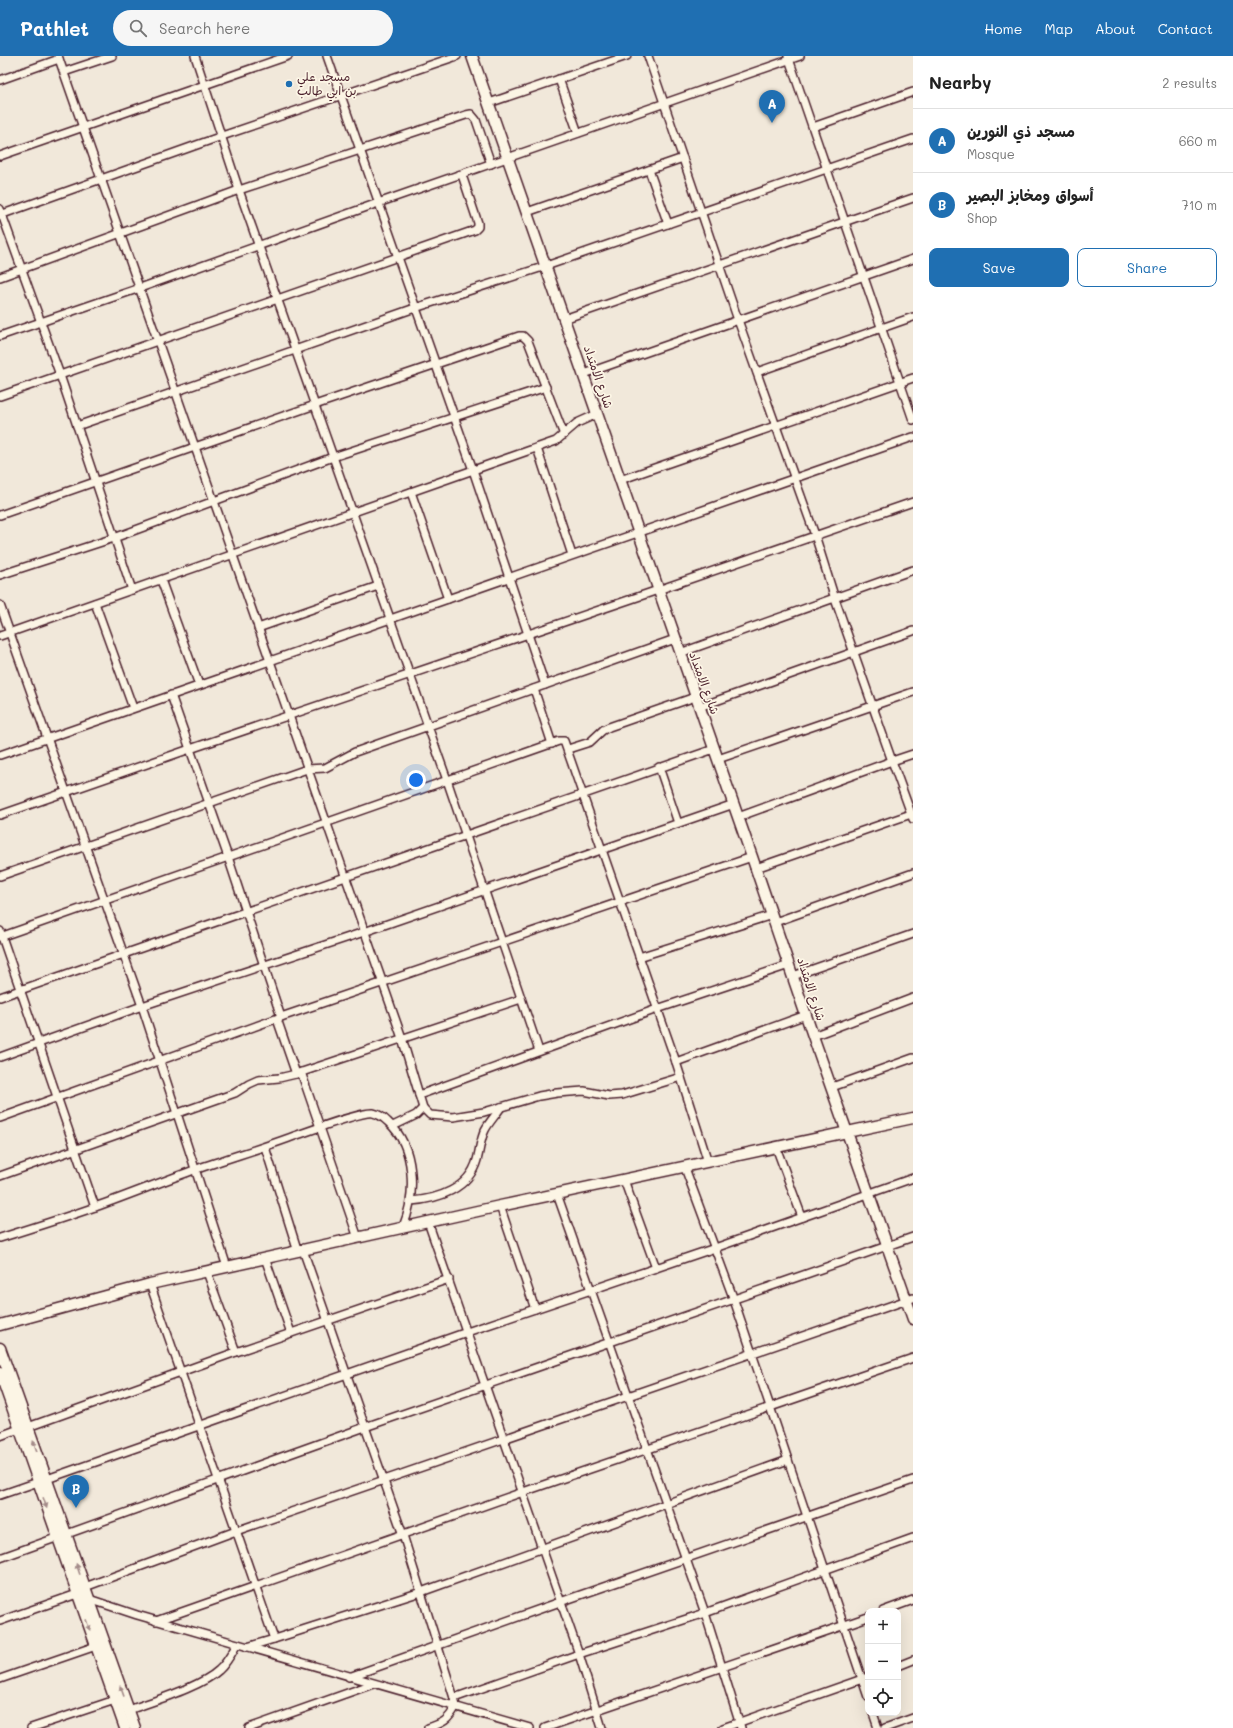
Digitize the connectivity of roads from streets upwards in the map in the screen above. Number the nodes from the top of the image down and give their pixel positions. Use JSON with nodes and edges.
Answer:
{"nodes":[{"id":1,"x":112,"y":56,"type":"edge"},
{"id":2,"x":195,"y":56,"type":"edge"},
{"id":3,"x":288,"y":56,"type":"edge"},
{"id":4,"x":327,"y":56,"type":"edge"},
{"id":5,"x":457,"y":56,"type":"edge"},
{"id":6,"x":472,"y":56,"type":"edge"},
{"id":7,"x":627,"y":56,"type":"edge"},
{"id":8,"x":648,"y":56,"type":"edge"},
{"id":9,"x":800,"y":56,"type":"edge"},
{"id":10,"x":59,"y":57,"type":"edge"},
{"id":11,"x":788,"y":58,"type":"edge"},
{"id":12,"x":64,"y":72,"type":"junction"},
{"id":13,"x":559,"y":79,"type":"junction"},
{"id":14,"x":0,"y":80,"type":"edge"},
{"id":15,"x":205,"y":86,"type":"junction"},
{"id":16,"x":913,"y":92,"type":"edge"},
{"id":17,"x":341,"y":96,"type":"junction"},
{"id":18,"x":489,"y":103,"type":"junction"},
{"id":19,"x":665,"y":103,"type":"junction"},
{"id":20,"x":83,"y":127,"type":"junction"},
{"id":21,"x":813,"y":127,"type":"junction"},
{"id":22,"x":578,"y":133,"type":"junction"},
{"id":23,"x":222,"y":136,"type":"junction"},
{"id":24,"x":913,"y":139,"type":"edge"},
{"id":25,"x":360,"y":150,"type":"junction"},
{"id":26,"x":0,"y":156,"type":"edge"},
{"id":27,"x":508,"y":157,"type":"junction"},
{"id":28,"x":683,"y":158,"type":"junction"},
{"id":29,"x":491,"y":164,"type":"junction"},
{"id":30,"x":827,"y":168,"type":"junction"},
{"id":31,"x":649,"y":170,"type":"junction"},
{"id":32,"x":462,"y":175,"type":"junction"},
{"id":33,"x":102,"y":179,"type":"junction"},
{"id":34,"x":239,"y":190,"type":"junction"},
{"id":35,"x":913,"y":198,"type":"edge"},
{"id":36,"x":378,"y":203,"type":"junction"},
{"id":37,"x":527,"y":212,"type":"junction"},
{"id":38,"x":702,"y":212,"type":"junction"},
{"id":39,"x":1,"y":213,"type":"edge"},
{"id":40,"x":845,"y":222,"type":"junction"},
{"id":41,"x":668,"y":224,"type":"junction"},
{"id":42,"x":121,"y":234,"type":"junction"},
{"id":43,"x":259,"y":245,"type":"junction"},
{"id":44,"x":398,"y":257,"type":"junction"},
{"id":45,"x":913,"y":259,"type":"edge"},
{"id":46,"x":720,"y":265,"type":"junction"},
{"id":47,"x":546,"y":266,"type":"junction"},
{"id":48,"x":22,"y":270,"type":"junction"},
{"id":49,"x":864,"y":276,"type":"junction"},
{"id":50,"x":0,"y":277,"type":"edge"},
{"id":51,"x":140,"y":288,"type":"junction"},
{"id":52,"x":278,"y":298,"type":"junction"},
{"id":53,"x":415,"y":308,"type":"junction"},
{"id":54,"x":913,"y":317,"type":"edge"},
{"id":55,"x":564,"y":319,"type":"junction"},
{"id":56,"x":738,"y":320,"type":"junction"},
{"id":57,"x":40,"y":322,"type":"junction"},
{"id":58,"x":880,"y":327,"type":"junction"},
{"id":59,"x":0,"y":336,"type":"edge"},
{"id":60,"x":158,"y":341,"type":"junction"},
{"id":61,"x":296,"y":349,"type":"junction"},
{"id":62,"x":434,"y":364,"type":"junction"},
{"id":63,"x":757,"y":372,"type":"junction"},
{"id":64,"x":584,"y":374,"type":"junction"},
{"id":65,"x":60,"y":375,"type":"junction"},
{"id":66,"x":913,"y":378,"type":"edge"},
{"id":67,"x":900,"y":382,"type":"junction"},
{"id":68,"x":546,"y":387,"type":"junction"},
{"id":69,"x":176,"y":392,"type":"junction"},
{"id":70,"x":0,"y":396,"type":"edge"},
{"id":71,"x":315,"y":405,"type":"junction"},
{"id":72,"x":597,"y":414,"type":"junction"},
{"id":73,"x":453,"y":417,"type":"junction"},
{"id":74,"x":913,"y":420,"type":"edge"},
{"id":75,"x":77,"y":426,"type":"junction"},
{"id":76,"x":776,"y":426,"type":"junction"},
{"id":77,"x":564,"y":435,"type":"junction"},
{"id":78,"x":913,"y":437,"type":"edge"},
{"id":79,"x":195,"y":447,"type":"junction"},
{"id":80,"x":537,"y":448,"type":"junction"},
{"id":81,"x":333,"y":457,"type":"junction"},
{"id":82,"x":473,"y":470,"type":"junction"},
{"id":83,"x":795,"y":478,"type":"junction"},
{"id":84,"x":620,"y":480,"type":"junction"},
{"id":85,"x":96,"y":481,"type":"junction"},
{"id":86,"x":411,"y":492,"type":"junction"},
{"id":87,"x":214,"y":501,"type":"junction"},
{"id":88,"x":913,"y":502,"type":"edge"},
{"id":89,"x":353,"y":513,"type":"junction"},
{"id":90,"x":0,"y":515,"type":"edge"},
{"id":91,"x":638,"y":532,"type":"junction"},
{"id":92,"x":815,"y":535,"type":"junction"},
{"id":93,"x":114,"y":538,"type":"junction"},
{"id":94,"x":232,"y":555,"type":"junction"},
{"id":95,"x":572,"y":556,"type":"junction"},
{"id":96,"x":913,"y":570,"type":"edge"},
{"id":97,"x":0,"y":575,"type":"edge"},
{"id":98,"x":509,"y":576,"type":"junction"},
{"id":99,"x":161,"y":580,"type":"junction"},
{"id":100,"x":378,"y":586,"type":"junction"},
{"id":101,"x":132,"y":590,"type":"junction"},
{"id":102,"x":658,"y":590,"type":"junction"},
{"id":103,"x":835,"y":598,"type":"junction"},
{"id":104,"x":448,"y":599,"type":"junction"},
{"id":105,"x":95,"y":603,"type":"junction"},
{"id":106,"x":0,"y":605,"type":"edge"},
{"id":107,"x":390,"y":619,"type":"junction"},
{"id":108,"x":258,"y":628,"type":"junction"},
{"id":109,"x":913,"y":631,"type":"edge"},
{"id":110,"x":10,"y":632,"type":"junction"},
{"id":111,"x":528,"y":635,"type":"junction"},
{"id":112,"x":0,"y":636,"type":"edge"},
{"id":113,"x":675,"y":639,"type":"junction"},
{"id":114,"x":853,"y":652,"type":"junction"},
{"id":115,"x":680,"y":653,"type":"junction"},
{"id":116,"x":270,"y":661,"type":"junction"},
{"id":117,"x":409,"y":674,"type":"junction"},
{"id":118,"x":199,"y":685,"type":"junction"},
{"id":119,"x":545,"y":685,"type":"junction"},
{"id":120,"x":534,"y":689,"type":"junction"},
{"id":121,"x":913,"y":692,"type":"edge"},
{"id":122,"x":171,"y":695,"type":"junction"},
{"id":123,"x":697,"y":702,"type":"junction"},
{"id":124,"x":872,"y":706,"type":"junction"},
{"id":125,"x":133,"y":708,"type":"junction"},
{"id":126,"x":289,"y":715,"type":"junction"},
{"id":127,"x":428,"y":727,"type":"junction"},
{"id":128,"x":48,"y":738,"type":"junction"},
{"id":129,"x":552,"y":744,"type":"junction"},
{"id":130,"x":190,"y":749,"type":"junction"},
{"id":131,"x":714,"y":749,"type":"junction"},
{"id":132,"x":568,"y":750,"type":"junction"},
{"id":133,"x":913,"y":754,"type":"edge"},
{"id":134,"x":0,"y":755,"type":"edge"},
{"id":135,"x":718,"y":759,"type":"junction"},
{"id":136,"x":892,"y":762,"type":"junction"},
{"id":137,"x":659,"y":767,"type":"junction"},
{"id":138,"x":307,"y":769,"type":"junction"},
{"id":139,"x":447,"y":780,"type":"junction"},
{"id":140,"x":67,"y":792,"type":"junction"},
{"id":141,"x":582,"y":794,"type":"junction"},
{"id":142,"x":208,"y":803,"type":"junction"},
{"id":143,"x":734,"y":804,"type":"junction"},
{"id":144,"x":0,"y":816,"type":"edge"},
{"id":145,"x":912,"y":816,"type":"edge"},
{"id":146,"x":738,"y":817,"type":"junction"},
{"id":147,"x":326,"y":823,"type":"junction"},
{"id":148,"x":678,"y":823,"type":"junction"},
{"id":149,"x":465,"y":835,"type":"junction"},
{"id":150,"x":86,"y":846,"type":"junction"},
{"id":151,"x":601,"y":848,"type":"junction"},
{"id":152,"x":228,"y":857,"type":"junction"},
{"id":153,"x":752,"y":857,"type":"junction"},
{"id":154,"x":756,"y":868,"type":"junction"},
{"id":155,"x":913,"y":873,"type":"edge"},
{"id":156,"x":0,"y":876,"type":"edge"},
{"id":157,"x":345,"y":877,"type":"junction"},
{"id":158,"x":484,"y":890,"type":"junction"},
{"id":159,"x":104,"y":899,"type":"junction"},
{"id":160,"x":621,"y":902,"type":"junction"},
{"id":161,"x":246,"y":911,"type":"junction"},
{"id":162,"x":773,"y":918,"type":"junction"},
{"id":163,"x":364,"y":932,"type":"junction"},
{"id":164,"x":1,"y":934,"type":"edge"},
{"id":165,"x":913,"y":934,"type":"edge"},
{"id":166,"x":502,"y":943,"type":"junction"},
{"id":167,"x":124,"y":954,"type":"junction"},
{"id":168,"x":639,"y":957,"type":"junction"},
{"id":169,"x":264,"y":965,"type":"junction"},
{"id":170,"x":789,"y":965,"type":"junction"},
{"id":171,"x":793,"y":976,"type":"junction"},
{"id":172,"x":382,"y":983,"type":"junction"},
{"id":173,"x":20,"y":990,"type":"junction"},
{"id":174,"x":0,"y":997,"type":"edge"},
{"id":175,"x":913,"y":998,"type":"edge"},
{"id":176,"x":521,"y":999,"type":"junction"},
{"id":177,"x":142,"y":1006,"type":"junction"},
{"id":178,"x":657,"y":1009,"type":"junction"},
{"id":179,"x":806,"y":1015,"type":"junction"},
{"id":180,"x":279,"y":1018,"type":"junction"},
{"id":181,"x":813,"y":1036,"type":"junction"},
{"id":182,"x":402,"y":1038,"type":"junction"},
{"id":183,"x":38,"y":1042,"type":"junction"},
{"id":184,"x":539,"y":1051,"type":"junction"},
{"id":185,"x":0,"y":1057,"type":"edge"},
{"id":186,"x":913,"y":1058,"type":"edge"},
{"id":187,"x":160,"y":1060,"type":"junction"},
{"id":188,"x":676,"y":1062,"type":"junction"},
{"id":189,"x":298,"y":1073,"type":"junction"},
{"id":190,"x":681,"y":1077,"type":"junction"},
{"id":191,"x":832,"y":1087,"type":"junction"},
{"id":192,"x":419,"y":1095,"type":"junction"},
{"id":193,"x":56,"y":1098,"type":"junction"},
{"id":194,"x":502,"y":1107,"type":"junction"},
{"id":195,"x":423,"y":1108,"type":"junction"},
{"id":196,"x":178,"y":1113,"type":"junction"},
{"id":197,"x":0,"y":1118,"type":"edge"},
{"id":198,"x":913,"y":1118,"type":"edge"},
{"id":199,"x":393,"y":1126,"type":"junction"},
{"id":200,"x":320,"y":1128,"type":"junction"},
{"id":201,"x":848,"y":1131,"type":"junction"},
{"id":202,"x":265,"y":1147,"type":"junction"},
{"id":203,"x":776,"y":1147,"type":"junction"},
{"id":204,"x":74,"y":1150,"type":"junction"},
{"id":205,"x":708,"y":1162,"type":"junction"},
{"id":206,"x":685,"y":1168,"type":"junction"},
{"id":207,"x":196,"y":1169,"type":"junction"},
{"id":208,"x":0,"y":1176,"type":"edge"},
{"id":209,"x":913,"y":1178,"type":"edge"},
{"id":210,"x":624,"y":1180,"type":"junction"},
{"id":211,"x":869,"y":1193,"type":"junction"},
{"id":212,"x":557,"y":1194,"type":"junction"},
{"id":213,"x":411,"y":1201,"type":"junction"},
{"id":214,"x":500,"y":1206,"type":"junction"},
{"id":215,"x":95,"y":1207,"type":"junction"},
{"id":216,"x":802,"y":1217,"type":"junction"},
{"id":217,"x":428,"y":1222,"type":"junction"},
{"id":218,"x":404,"y":1227,"type":"junction"},
{"id":219,"x":913,"y":1237,"type":"edge"},
{"id":220,"x":0,"y":1238,"type":"edge"},
{"id":221,"x":358,"y":1238,"type":"junction"},
{"id":222,"x":888,"y":1246,"type":"junction"},
{"id":223,"x":716,"y":1248,"type":"junction"},
{"id":224,"x":300,"y":1251,"type":"junction"},
{"id":225,"x":265,"y":1258,"type":"junction"},
{"id":226,"x":227,"y":1267,"type":"junction"},
{"id":227,"x":656,"y":1268,"type":"junction"},
{"id":228,"x":207,"y":1272,"type":"junction"},
{"id":229,"x":449,"y":1279,"type":"junction"},
{"id":230,"x":150,"y":1284,"type":"junction"},
{"id":231,"x":592,"y":1290,"type":"junction"},
{"id":232,"x":910,"y":1299,"type":"edge"},
{"id":233,"x":734,"y":1300,"type":"junction"},
{"id":234,"x":535,"y":1309,"type":"junction"},
{"id":235,"x":913,"y":1319,"type":"edge"},
{"id":236,"x":328,"y":1320,"type":"junction"},
{"id":237,"x":0,"y":1325,"type":"edge"},
{"id":238,"x":467,"y":1332,"type":"junction"},
{"id":239,"x":291,"y":1333,"type":"junction"},
{"id":240,"x":610,"y":1342,"type":"junction"},
{"id":241,"x":0,"y":1348,"type":"edge"},
{"id":242,"x":236,"y":1352,"type":"junction"},
{"id":243,"x":753,"y":1353,"type":"junction"},
{"id":244,"x":913,"y":1358,"type":"edge"},
{"id":245,"x":181,"y":1371,"type":"junction"},
{"id":246,"x":346,"y":1374,"type":"junction"},
{"id":247,"x":1,"y":1378,"type":"edge"},
{"id":248,"x":485,"y":1385,"type":"junction"},
{"id":249,"x":629,"y":1395,"type":"junction"},
{"id":250,"x":770,"y":1407,"type":"junction"},
{"id":251,"x":201,"y":1426,"type":"junction"},
{"id":252,"x":365,"y":1427,"type":"junction"},
{"id":253,"x":24,"y":1428,"type":"junction"},
{"id":254,"x":0,"y":1436,"type":"edge"},
{"id":255,"x":504,"y":1439,"type":"junction"},
{"id":256,"x":647,"y":1449,"type":"junction"},
{"id":257,"x":788,"y":1460,"type":"junction"},
{"id":258,"x":42,"y":1480,"type":"junction"},
{"id":259,"x":219,"y":1480,"type":"junction"},
{"id":260,"x":913,"y":1480,"type":"edge"},
{"id":261,"x":383,"y":1481,"type":"junction"},
{"id":262,"x":523,"y":1492,"type":"junction"},
{"id":263,"x":0,"y":1495,"type":"edge"},
{"id":264,"x":666,"y":1504,"type":"junction"},
{"id":265,"x":807,"y":1517,"type":"junction"},
{"id":266,"x":236,"y":1531,"type":"junction"},
{"id":267,"x":62,"y":1536,"type":"junction"},
{"id":268,"x":403,"y":1536,"type":"junction"},
{"id":269,"x":913,"y":1538,"type":"edge"},
{"id":270,"x":542,"y":1548,"type":"junction"},
{"id":271,"x":0,"y":1558,"type":"edge"},
{"id":272,"x":685,"y":1558,"type":"junction"},
{"id":273,"x":825,"y":1570,"type":"junction"},
{"id":274,"x":255,"y":1586,"type":"junction"},
{"id":275,"x":81,"y":1590,"type":"junction"},
{"id":276,"x":421,"y":1592,"type":"junction"},
{"id":277,"x":89,"y":1599,"type":"junction"},
{"id":278,"x":913,"y":1600,"type":"edge"},
{"id":279,"x":560,"y":1602,"type":"junction"},
{"id":280,"x":891,"y":1608,"type":"edge"},
{"id":281,"x":705,"y":1613,"type":"junction"},
{"id":282,"x":865,"y":1618,"type":"edge"},
{"id":283,"x":0,"y":1620,"type":"edge"},
{"id":284,"x":156,"y":1621,"type":"junction"},
{"id":285,"x":844,"y":1625,"type":"junction"},
{"id":286,"x":274,"y":1639,"type":"junction"},
{"id":287,"x":237,"y":1644,"type":"junction"},
{"id":288,"x":96,"y":1646,"type":"junction"},
{"id":289,"x":438,"y":1646,"type":"junction"},
{"id":290,"x":246,"y":1647,"type":"junction"},
{"id":291,"x":580,"y":1654,"type":"junction"},
{"id":292,"x":913,"y":1660,"type":"edge"},
{"id":293,"x":901,"y":1665,"type":"edge"},
{"id":294,"x":722,"y":1667,"type":"junction"},
{"id":295,"x":350,"y":1677,"type":"junction"},
{"id":296,"x":865,"y":1678,"type":"edge"},
{"id":297,"x":0,"y":1679,"type":"edge"},
{"id":298,"x":373,"y":1684,"type":"junction"},
{"id":299,"x":454,"y":1698,"type":"junction"},
{"id":300,"x":115,"y":1700,"type":"junction"},
{"id":301,"x":456,"y":1706,"type":"junction"},
{"id":302,"x":128,"y":1710,"type":"junction"},
{"id":303,"x":597,"y":1711,"type":"junction"},
{"id":304,"x":874,"y":1716,"type":"edge"},
{"id":305,"x":913,"y":1718,"type":"edge"},
{"id":306,"x":740,"y":1725,"type":"edge"},
{"id":307,"x":264,"y":1726,"type":"edge"},
{"id":308,"x":31,"y":1728,"type":"edge"},
{"id":309,"x":125,"y":1728,"type":"edge"},
{"id":310,"x":135,"y":1728,"type":"edge"},
{"id":311,"x":249,"y":1728,"type":"edge"},
{"id":312,"x":428,"y":1728,"type":"edge"},
{"id":313,"x":530,"y":1728,"type":"edge"},
{"id":314,"x":545,"y":1728,"type":"edge"},
{"id":315,"x":602,"y":1728,"type":"edge"},
{"id":316,"x":723,"y":1728,"type":"edge"},
{"id":317,"x":878,"y":1728,"type":"edge"},
{"id":318,"x":885,"y":1728,"type":"edge"}],
"edges":[{"from":1,"to":12,"type":"street"},
{"from":2,"to":15,"type":"street"},
{"from":3,"to":15,"type":"street"},
{"from":4,"to":17,"type":"street"},
{"from":5,"to":17,"type":"street"},
{"from":6,"to":18,"type":"street","name":"شارع الامتداد"},
{"from":7,"to":13,"type":"street"},
{"from":8,"to":19,"type":"street"},
{"from":9,"to":11,"type":"street"},
{"from":10,"to":12,"type":"street"},
{"from":10,"to":14,"type":"street"},
{"from":11,"to":19,"type":"street"},
{"from":11,"to":21,"type":"street"},
{"from":12,"to":20,"type":"street"},
{"from":13,"to":18,"type":"street"},
{"from":13,"to":22,"type":"street"},
{"from":15,"to":20,"type":"street"},
{"from":15,"to":23,"type":"street"},
{"from":16,"to":21,"type":"street"},
{"from":17,"to":23,"type":"street"},
{"from":17,"to":25,"type":"street"},
{"from":18,"to":27,"type":"street","name":"شارع الامتداد"},
{"from":19,"to":22,"type":"street"},
{"from":19,"to":28,"type":"street"},
{"from":20,"to":26,"type":"street"},
{"from":20,"to":33,"type":"street"},
{"from":21,"to":30,"type":"street"},
{"from":22,"to":27,"type":"street"},
{"from":23,"to":33,"type":"street"},
{"from":23,"to":34,"type":"street"},
{"from":24,"to":30,"type":"street"},
{"from":25,"to":29,"type":"street"},
{"from":25,"to":34,"type":"street"},
{"from":25,"to":36,"type":"street"},
{"from":27,"to":29,"type":"street"},
{"from":27,"to":37,"type":"street","name":"شارع الامتداد"},
{"from":28,"to":31,"type":"street"},
{"from":28,"to":38,"type":"street"},
{"from":29,"to":32,"type":"street"},
{"from":30,"to":38,"type":"street"},
{"from":30,"to":40,"type":"street"},
{"from":31,"to":37,"type":"street"},
{"from":31,"to":41,"type":"street"},
{"from":32,"to":36,"type":"street"},
{"from":32,"to":44,"type":"street"},
{"from":33,"to":39,"type":"street"},
{"from":33,"to":42,"type":"street"},
{"from":34,"to":42,"type":"street"},
{"from":34,"to":43,"type":"street"},
{"from":35,"to":40,"type":"street"},
{"from":36,"to":43,"type":"street"},
{"from":36,"to":44,"type":"street"},
{"from":37,"to":47,"type":"street","name":"شارع الامتداد"},
{"from":38,"to":41,"type":"street"},
{"from":38,"to":46,"type":"street"},
{"from":39,"to":48,"type":"street"},
{"from":40,"to":46,"type":"street"},
{"from":40,"to":49,"type":"street"},
{"from":41,"to":47,"type":"street"},
{"from":42,"to":48,"type":"street"},
{"from":42,"to":51,"type":"street"},
{"from":43,"to":51,"type":"street"},
{"from":43,"to":52,"type":"street"},
{"from":44,"to":52,"type":"street"},
{"from":44,"to":53,"type":"street"},
{"from":45,"to":49,"type":"street"},
{"from":46,"to":55,"type":"street"},
{"from":46,"to":56,"type":"street"},
{"from":47,"to":53,"type":"street"},
{"from":47,"to":55,"type":"street","name":"شارع الامتداد"},
{"from":48,"to":50,"type":"street"},
{"from":48,"to":57,"type":"street"},
{"from":49,"to":56,"type":"street"},
{"from":49,"to":58,"type":"street"},
{"from":51,"to":57,"type":"street"},
{"from":51,"to":60,"type":"street"},
{"from":52,"to":60,"type":"street"},
{"from":52,"to":61,"type":"street"},
{"from":53,"to":61,"type":"street"},
{"from":53,"to":62,"type":"street"},
{"from":54,"to":58,"type":"street"},
{"from":55,"to":64,"type":"street","name":"شارع الامتداد"},
{"from":56,"to":63,"type":"street"},
{"from":56,"to":64,"type":"street"},
{"from":57,"to":59,"type":"street"},
{"from":57,"to":65,"type":"street"},
{"from":58,"to":63,"type":"street"},
{"from":58,"to":67,"type":"street"},
{"from":60,"to":65,"type":"street"},
{"from":60,"to":69,"type":"street"},
{"from":61,"to":69,"type":"street"},
{"from":61,"to":71,"type":"street"},
{"from":62,"to":68,"type":"street"},
{"from":62,"to":71,"type":"street"},
{"from":62,"to":73,"type":"street"},
{"from":63,"to":76,"type":"street"},
{"from":64,"to":72,"type":"street","name":"شارع الامتداد"},
{"from":65,"to":70,"type":"street"},
{"from":65,"to":75,"type":"street"},
{"from":66,"to":67,"type":"street"},
{"from":67,"to":74,"type":"street"},
{"from":67,"to":76,"type":"street"},
{"from":68,"to":73,"type":"street"},
{"from":68,"to":77,"type":"street"},
{"from":69,"to":75,"type":"street"},
{"from":69,"to":79,"type":"street"},
{"from":71,"to":79,"type":"street"},
{"from":71,"to":81,"type":"street"},
{"from":72,"to":77,"type":"street"},
{"from":72,"to":84,"type":"street","name":"شارع الامتداد"},
{"from":73,"to":81,"type":"street"},
{"from":73,"to":82,"type":"street"},
{"from":75,"to":85,"type":"street"},
{"from":76,"to":83,"type":"street"},
{"from":76,"to":84,"type":"street"},
{"from":77,"to":80,"type":"street"},
{"from":78,"to":83,"type":"street"},
{"from":79,"to":85,"type":"street"},
{"from":79,"to":87,"type":"street"},
{"from":80,"to":82,"type":"street"},
{"from":80,"to":95,"type":"street"},
{"from":81,"to":87,"type":"street"},
{"from":81,"to":89,"type":"street"},
{"from":82,"to":86,"type":"street"},
{"from":82,"to":98,"type":"street"},
{"from":83,"to":91,"type":"street"},
{"from":83,"to":92,"type":"street"},
{"from":84,"to":91,"type":"street","name":"شارع الامتداد"},
{"from":85,"to":90,"type":"street"},
{"from":85,"to":93,"type":"street"},
{"from":86,"to":89,"type":"street"},
{"from":86,"to":104,"type":"street"},
{"from":87,"to":93,"type":"street"},
{"from":87,"to":94,"type":"street"},
{"from":88,"to":92,"type":"street"},
{"from":89,"to":94,"type":"street"},
{"from":89,"to":100,"type":"street"},
{"from":91,"to":95,"type":"street"},
{"from":91,"to":102,"type":"street","name":"شارع الامتداد"},
{"from":92,"to":102,"type":"street"},
{"from":92,"to":103,"type":"street"},
{"from":93,"to":97,"type":"street"},
{"from":93,"to":101,"type":"street"},
{"from":94,"to":99,"type":"street"},
{"from":94,"to":108,"type":"street"},
{"from":95,"to":98,"type":"street"},
{"from":96,"to":103,"type":"street"},
{"from":98,"to":104,"type":"street"},
{"from":98,"to":111,"type":"street"},
{"from":99,"to":101,"type":"street"},
{"from":99,"to":118,"type":"street"},
{"from":100,"to":107,"type":"street"},
{"from":100,"to":108,"type":"street"},
{"from":101,"to":105,"type":"street"},
{"from":102,"to":111,"type":"street"},
{"from":102,"to":113,"type":"street","name":"شارع الامتداد"},
{"from":103,"to":114,"type":"street"},
{"from":103,"to":115,"type":"street"},
{"from":104,"to":107,"type":"street"},
{"from":105,"to":110,"type":"street"},
{"from":105,"to":125,"type":"street"},
{"from":106,"to":110,"type":"street"},
{"from":107,"to":116,"type":"street"},
{"from":107,"to":117,"type":"street"},
{"from":108,"to":116,"type":"street"},
{"from":109,"to":114,"type":"street"},
{"from":110,"to":112,"type":"street"},
{"from":110,"to":128,"type":"street"},
{"from":111,"to":117,"type":"street"},
{"from":111,"to":119,"type":"street"},
{"from":113,"to":115,"type":"street","name":"شارع الامتداد"},
{"from":113,"to":119,"type":"street"},
{"from":114,"to":123,"type":"street"},
{"from":114,"to":124,"type":"street"},
{"from":115,"to":123,"type":"street","name":"شارع الامتداد"},
{"from":116,"to":118,"type":"street"},
{"from":116,"to":126,"type":"street"},
{"from":117,"to":126,"type":"street"},
{"from":117,"to":127,"type":"street"},
{"from":118,"to":122,"type":"street"},
{"from":119,"to":120,"type":"street"},
{"from":120,"to":127,"type":"street"},
{"from":120,"to":129,"type":"street"},
{"from":121,"to":124,"type":"street"},
{"from":122,"to":125,"type":"street"},
{"from":122,"to":130,"type":"street"},
{"from":123,"to":131,"type":"street","name":"شارع الامتداد"},
{"from":123,"to":132,"type":"street"},
{"from":124,"to":135,"type":"street"},
{"from":124,"to":136,"type":"street"},
{"from":125,"to":128,"type":"street"},
{"from":126,"to":130,"type":"street"},
{"from":126,"to":138,"type":"street"},
{"from":127,"to":138,"type":"street"},
{"from":127,"to":139,"type":"street"},
{"from":128,"to":134,"type":"street"},
{"from":128,"to":140,"type":"street"},
{"from":129,"to":132,"type":"street"},
{"from":129,"to":139,"type":"street"},
{"from":130,"to":140,"type":"street"},
{"from":130,"to":142,"type":"street"},
{"from":131,"to":135,"type":"street","name":"شارع الامتداد"},
{"from":131,"to":137,"type":"street"},
{"from":132,"to":141,"type":"street"},
{"from":133,"to":136,"type":"street"},
{"from":135,"to":143,"type":"street","name":"شارع الامتداد"},
{"from":136,"to":145,"type":"street"},
{"from":136,"to":146,"type":"street"},
{"from":137,"to":141,"type":"street"},
{"from":137,"to":148,"type":"street"},
{"from":138,"to":142,"type":"street"},
{"from":138,"to":147,"type":"street"},
{"from":139,"to":147,"type":"street"},
{"from":139,"to":149,"type":"street"},
{"from":140,"to":144,"type":"street"},
{"from":140,"to":150,"type":"street"},
{"from":141,"to":149,"type":"street"},
{"from":141,"to":151,"type":"street"},
{"from":142,"to":150,"type":"street"},
{"from":142,"to":152,"type":"street"},
{"from":143,"to":146,"type":"street","name":"شارع الامتداد"},
{"from":143,"to":148,"type":"street"},
{"from":145,"to":154,"type":"street"},
{"from":146,"to":153,"type":"street","name":"شارع الامتداد"},
{"from":147,"to":152,"type":"street"},
{"from":147,"to":157,"type":"street"},
{"from":148,"to":151,"type":"street"},
{"from":149,"to":157,"type":"street"},
{"from":149,"to":158,"type":"street"},
{"from":150,"to":156,"type":"street"},
{"from":150,"to":159,"type":"street"},
{"from":151,"to":158,"type":"street"},
{"from":151,"to":160,"type":"street"},
{"from":152,"to":159,"type":"street"},
{"from":152,"to":161,"type":"street"},
{"from":153,"to":154,"type":"street","name":"شارع الامتداد"},
{"from":153,"to":160,"type":"street"},
{"from":154,"to":162,"type":"street","name":"شارع الامتداد"},
{"from":155,"to":162,"type":"street"},
{"from":157,"to":161,"type":"street"},
{"from":157,"to":163,"type":"street"},
{"from":158,"to":163,"type":"street"},
{"from":158,"to":166,"type":"street"},
{"from":159,"to":164,"type":"street"},
{"from":159,"to":167,"type":"street"},
{"from":160,"to":166,"type":"street"},
{"from":160,"to":168,"type":"street"},
{"from":161,"to":167,"type":"street"},
{"from":161,"to":169,"type":"street"},
{"from":162,"to":168,"type":"street"},
{"from":162,"to":170,"type":"street","name":"شارع الامتداد"},
{"from":163,"to":169,"type":"street"},
{"from":163,"to":172,"type":"street"},
{"from":164,"to":173,"type":"street"},
{"from":165,"to":171,"type":"street"},
{"from":166,"to":172,"type":"street"},
{"from":166,"to":176,"type":"street"},
{"from":167,"to":173,"type":"street"},
{"from":167,"to":177,"type":"street"},
{"from":168,"to":178,"type":"street"},
{"from":169,"to":177,"type":"street"},
{"from":169,"to":180,"type":"street"},
{"from":170,"to":171,"type":"street","name":"شارع الامتداد"},
{"from":170,"to":178,"type":"street"},
{"from":171,"to":179,"type":"street","name":"شارع الامتداد"},
{"from":172,"to":180,"type":"street"},
{"from":172,"to":182,"type":"street"},
{"from":173,"to":174,"type":"street"},
{"from":173,"to":183,"type":"street"},
{"from":175,"to":181,"type":"street"},
{"from":176,"to":182,"type":"street"},
{"from":176,"to":184,"type":"street"},
{"from":177,"to":183,"type":"street"},
{"from":177,"to":187,"type":"street"},
{"from":178,"to":184,"type":"street"},
{"from":178,"to":188,"type":"street"},
{"from":179,"to":181,"type":"street","name":"شارع الامتداد"},
{"from":179,"to":188,"type":"street"},
{"from":180,"to":187,"type":"street"},
{"from":180,"to":189,"type":"street"},
{"from":181,"to":191,"type":"street","name":"شارع الامتداد"},
{"from":182,"to":189,"type":"street"},
{"from":182,"to":192,"type":"street"},
{"from":183,"to":185,"type":"street"},
{"from":183,"to":193,"type":"street"},
{"from":184,"to":192,"type":"street"},
{"from":186,"to":191,"type":"street"},
{"from":187,"to":193,"type":"street"},
{"from":187,"to":196,"type":"street"},
{"from":188,"to":190,"type":"street"},
{"from":189,"to":196,"type":"street"},
{"from":189,"to":200,"type":"street"},
{"from":190,"to":194,"type":"street"},
{"from":190,"to":205,"type":"street"},
{"from":191,"to":201,"type":"street","name":"شارع الامتداد"},
{"from":192,"to":195,"type":"street"},
{"from":193,"to":197,"type":"street"},
{"from":193,"to":204,"type":"street"},
{"from":194,"to":195,"type":"street"},
{"from":194,"to":213,"type":"street"},
{"from":195,"to":199,"type":"street"},
{"from":196,"to":204,"type":"street"},
{"from":196,"to":207,"type":"street"},
{"from":198,"to":201,"type":"street"},
{"from":199,"to":200,"type":"street"},
{"from":199,"to":213,"type":"street"},
{"from":200,"to":202,"type":"street"},
{"from":200,"to":221,"type":"street"},
{"from":201,"to":203,"type":"street"},
{"from":201,"to":211,"type":"street","name":"شارع الامتداد"},
{"from":202,"to":207,"type":"street"},
{"from":202,"to":224,"type":"street"},
{"from":203,"to":205,"type":"street"},
{"from":203,"to":216,"type":"street"},
{"from":204,"to":208,"type":"street"},
{"from":204,"to":215,"type":"street"},
{"from":205,"to":206,"type":"street"},
{"from":206,"to":210,"type":"street"},
{"from":206,"to":223,"type":"street"},
{"from":207,"to":215,"type":"street"},
{"from":207,"to":226,"type":"street"},
{"from":209,"to":211,"type":"street"},
{"from":210,"to":212,"type":"street"},
{"from":210,"to":227,"type":"street"},
{"from":211,"to":216,"type":"street"},
{"from":211,"to":222,"type":"street","name":"شارع الامتداد"},
{"from":212,"to":214,"type":"street"},
{"from":212,"to":231,"type":"street"},
{"from":213,"to":218,"type":"street"},
{"from":214,"to":217,"type":"street"},
{"from":214,"to":234,"type":"street"},
{"from":215,"to":220,"type":"street"},
{"from":216,"to":223,"type":"street"},
{"from":217,"to":218,"type":"street"},
{"from":217,"to":229,"type":"street"},
{"from":218,"to":221,"type":"street"},
{"from":219,"to":222,"type":"street"},
{"from":221,"to":224,"type":"street"},
{"from":222,"to":232,"type":"street","name":"شارع الامتداد"},
{"from":222,"to":233,"type":"street"},
{"from":223,"to":227,"type":"street"},
{"from":223,"to":233,"type":"street"},
{"from":224,"to":225,"type":"street"},
{"from":224,"to":236,"type":"street"},
{"from":225,"to":226,"type":"street"},
{"from":225,"to":239,"type":"street"},
{"from":226,"to":228,"type":"street"},
{"from":227,"to":231,"type":"street"},
{"from":228,"to":230,"type":"street"},
{"from":228,"to":242,"type":"street"},
{"from":229,"to":236,"type":"street"},
{"from":229,"to":238,"type":"street"},
{"from":230,"to":237,"type":"street"},
{"from":230,"to":245,"type":"street"},
{"from":231,"to":234,"type":"street"},
{"from":231,"to":240,"type":"street"},
{"from":232,"to":235,"type":"street","name":"شارع الامتداد"},
{"from":232,"to":243,"type":"street"},
{"from":233,"to":240,"type":"street"},
{"from":233,"to":243,"type":"street"},
{"from":234,"to":238,"type":"street"},
{"from":236,"to":239,"type":"street"},
{"from":236,"to":246,"type":"street"},
{"from":238,"to":246,"type":"street"},
{"from":238,"to":248,"type":"street"},
{"from":239,"to":242,"type":"street"},
{"from":240,"to":248,"type":"street"},
{"from":240,"to":249,"type":"street"},
{"from":241,"to":253,"type":"street"},
{"from":242,"to":245,"type":"street"},
{"from":243,"to":249,"type":"street"},
{"from":243,"to":250,"type":"street"},
{"from":244,"to":250,"type":"street"},
{"from":245,"to":251,"type":"street"},
{"from":245,"to":253,"type":"street"},
{"from":246,"to":251,"type":"street"},
{"from":246,"to":252,"type":"street"},
{"from":247,"to":253,"type":"street"},
{"from":248,"to":252,"type":"street"},
{"from":248,"to":255,"type":"street"},
{"from":249,"to":255,"type":"street"},
{"from":249,"to":256,"type":"street"},
{"from":250,"to":256,"type":"street"},
{"from":250,"to":257,"type":"street"},
{"from":251,"to":258,"type":"street"},
{"from":251,"to":259,"type":"street"},
{"from":252,"to":259,"type":"street"},
{"from":252,"to":261,"type":"street"},
{"from":253,"to":254,"type":"street"},
{"from":253,"to":258,"type":"street"},
{"from":255,"to":261,"type":"street"},
{"from":255,"to":262,"type":"street"},
{"from":256,"to":262,"type":"street"},
{"from":256,"to":264,"type":"street"},
{"from":257,"to":264,"type":"street"},
{"from":257,"to":265,"type":"street"},
{"from":258,"to":263,"type":"street"},
{"from":258,"to":267,"type":"street"},
{"from":259,"to":266,"type":"street"},
{"from":259,"to":267,"type":"street"},
{"from":260,"to":265,"type":"street"},
{"from":261,"to":266,"type":"street"},
{"from":261,"to":268,"type":"street"},
{"from":262,"to":268,"type":"street"},
{"from":262,"to":270,"type":"street"},
{"from":264,"to":270,"type":"street"},
{"from":264,"to":272,"type":"street"},
{"from":265,"to":272,"type":"street"},
{"from":265,"to":273,"type":"street"},
{"from":266,"to":274,"type":"street"},
{"from":266,"to":275,"type":"street"},
{"from":267,"to":271,"type":"street"},
{"from":267,"to":275,"type":"street"},
{"from":268,"to":274,"type":"street"},
{"from":268,"to":276,"type":"street"},
{"from":269,"to":273,"type":"street"},
{"from":270,"to":276,"type":"street"},
{"from":270,"to":279,"type":"street"},
{"from":272,"to":279,"type":"street"},
{"from":272,"to":281,"type":"street"},
{"from":273,"to":281,"type":"street"},
{"from":273,"to":285,"type":"street"},
{"from":274,"to":284,"type":"street"},
{"from":274,"to":286,"type":"street"},
{"from":275,"to":277,"type":"street"},
{"from":275,"to":283,"type":"street"},
{"from":275,"to":288,"type":"street","one_way":true},
{"from":276,"to":286,"type":"street"},
{"from":276,"to":289,"type":"street"},
{"from":277,"to":284,"type":"street"},
{"from":302,"to":277,"type":"street","one_way":true},
{"from":278,"to":280,"type":"street"},
{"from":279,"to":289,"type":"street"},
{"from":279,"to":291,"type":"street"},
{"from":281,"to":291,"type":"street"},
{"from":281,"to":294,"type":"street"},
{"from":282,"to":285,"type":"street"},
{"from":284,"to":287,"type":"street"},
{"from":285,"to":294,"type":"street"},
{"from":285,"to":296,"type":"street"},
{"from":286,"to":290,"type":"street"},
{"from":287,"to":290,"type":"street"},
{"from":287,"to":302,"type":"street"},
{"from":288,"to":297,"type":"street"},
{"from":288,"to":300,"type":"street"},
{"from":289,"to":295,"type":"street"},
{"from":289,"to":299,"type":"street"},
{"from":290,"to":295,"type":"street"},
{"from":291,"to":299,"type":"street"},
{"from":291,"to":303,"type":"street"},
{"from":292,"to":293,"type":"street"},
{"from":294,"to":303,"type":"street"},
{"from":294,"to":306,"type":"street"},
{"from":295,"to":298,"type":"street"},
{"from":296,"to":306,"type":"street"},
{"from":298,"to":301,"type":"street"},
{"from":298,"to":307,"type":"street"},
{"from":299,"to":301,"type":"street"},
{"from":300,"to":308,"type":"street"},
{"from":300,"to":309,"type":"street"},
{"from":301,"to":312,"type":"street"},
{"from":301,"to":313,"type":"street"},
{"from":302,"to":310,"type":"street"},
{"from":303,"to":314,"type":"street"},
{"from":303,"to":315,"type":"street"},
{"from":304,"to":317,"type":"street"},
{"from":305,"to":318,"type":"street"},
{"from":306,"to":316,"type":"street"},
{"from":307,"to":311,"type":"street"}]}
